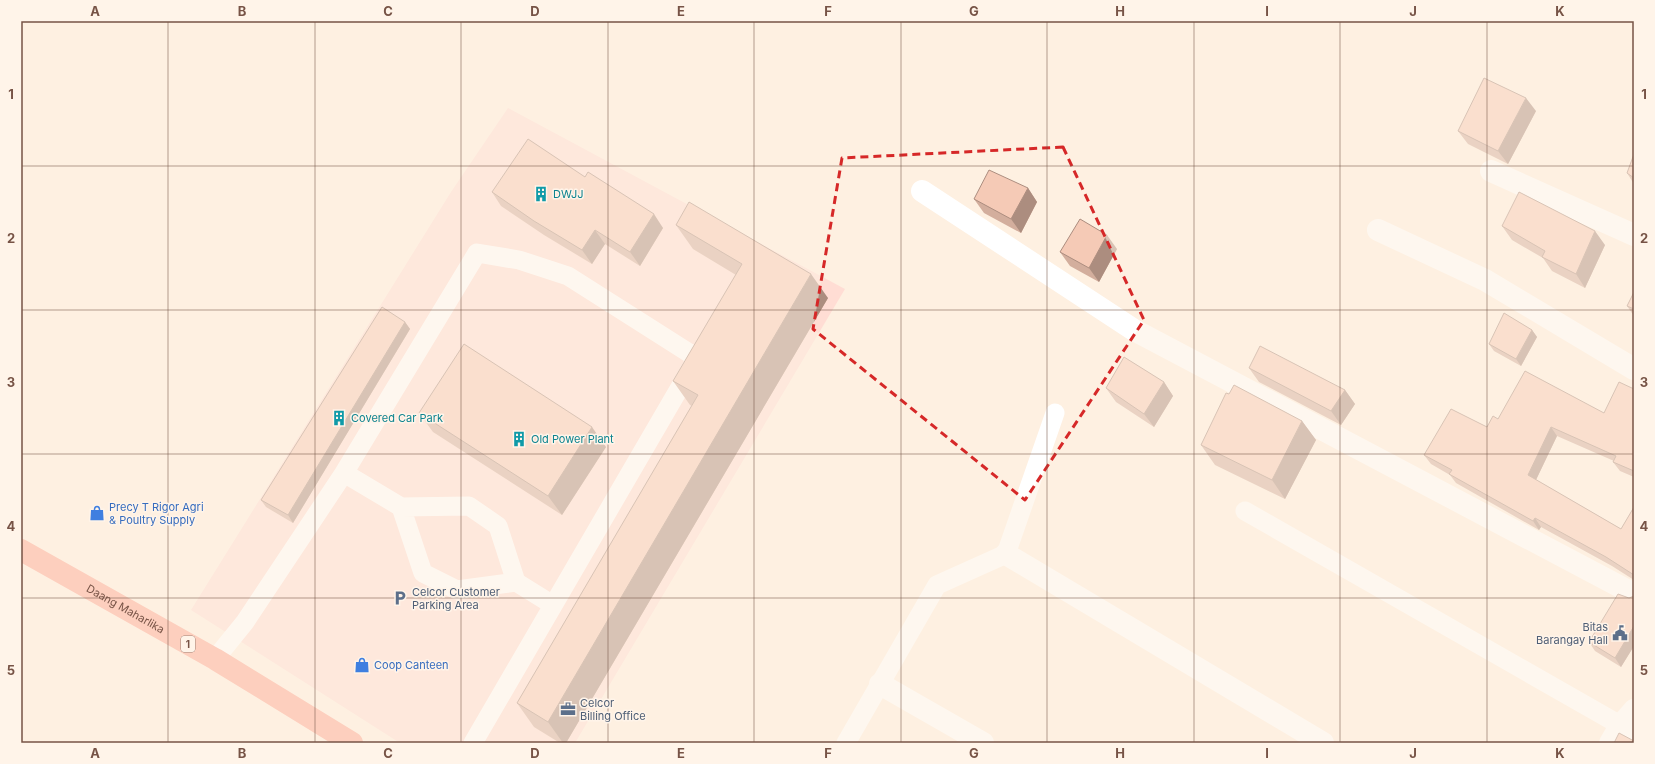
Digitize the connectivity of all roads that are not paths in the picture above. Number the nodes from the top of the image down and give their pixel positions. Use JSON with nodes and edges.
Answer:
{"nodes":[{"id":1,"x":1490,"y":171,"type":"dead end"},
{"id":2,"x":922,"y":191,"type":"dead end"},
{"id":3,"x":1378,"y":230,"type":"dead end"},
{"id":4,"x":1634,"y":235,"type":"edge"},
{"id":5,"x":1634,"y":369,"type":"edge"},
{"id":6,"x":1054,"y":413,"type":"dead end"},
{"id":7,"x":344,"y":473,"type":"junction"},
{"id":8,"x":401,"y":507,"type":"junction"},
{"id":9,"x":1245,"y":510,"type":"dead end"},
{"id":10,"x":21,"y":550,"type":"edge"},
{"id":11,"x":1006,"y":554,"type":"junction"},
{"id":12,"x":516,"y":582,"type":"junction"},
{"id":13,"x":1634,"y":594,"type":"edge"},
{"id":14,"x":553,"y":605,"type":"junction"},
{"id":15,"x":215,"y":659,"type":"junction"},
{"id":16,"x":880,"y":684,"type":"junction"},
{"id":17,"x":1625,"y":728,"type":"edge"},
{"id":18,"x":352,"y":743,"type":"edge"},
{"id":19,"x":473,"y":743,"type":"edge"},
{"id":20,"x":846,"y":743,"type":"edge"},
{"id":21,"x":983,"y":743,"type":"edge"},
{"id":22,"x":1323,"y":743,"type":"edge"}],
"edges":[{"from":1,"to":4,"type":"street"},
{"from":2,"to":13,"type":"street"},
{"from":3,"to":5,"type":"street"},
{"from":6,"to":11,"type":"lane"},
{"from":7,"to":8,"type":"lane"},
{"from":7,"to":14,"type":"lane"},
{"from":7,"to":15,"type":"lane"},
{"from":8,"to":12,"type":"lane"},
{"from":8,"to":12,"type":"lane"},
{"from":9,"to":17,"type":"lane"},
{"from":10,"to":15,"type":"highway","name":"Daang Maharlika","number":"1"},
{"from":11,"to":16,"type":"lane"},
{"from":11,"to":22,"type":"street"},
{"from":12,"to":14,"type":"lane"},
{"from":14,"to":19,"type":"lane"},
{"from":15,"to":18,"type":"highway","name":"Daang Maharlika","number":"1"},
{"from":16,"to":20,"type":"lane"},
{"from":16,"to":21,"type":"street"}]}
